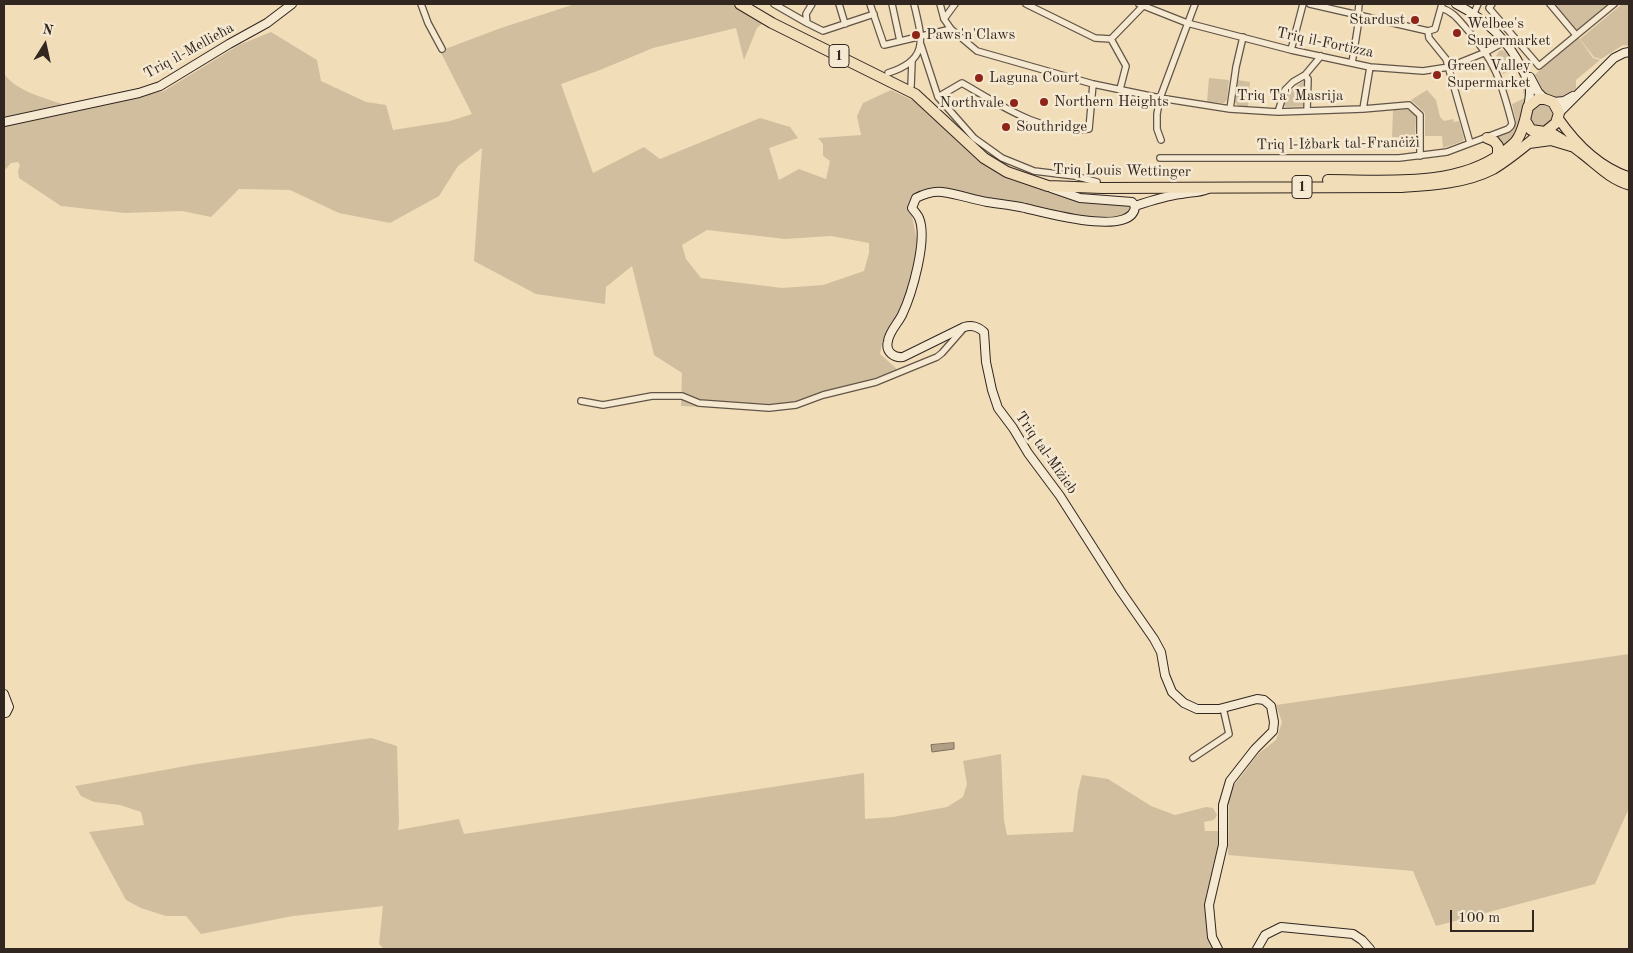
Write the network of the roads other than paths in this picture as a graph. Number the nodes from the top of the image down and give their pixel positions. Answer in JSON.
{"nodes":[{"id":1,"x":292,"y":4,"type":"edge"},
{"id":2,"x":421,"y":4,"type":"edge"},
{"id":3,"x":740,"y":4,"type":"edge"},
{"id":4,"x":752,"y":4,"type":"edge"},
{"id":5,"x":774,"y":4,"type":"edge"},
{"id":6,"x":812,"y":4,"type":"edge"},
{"id":7,"x":839,"y":4,"type":"edge"},
{"id":8,"x":870,"y":4,"type":"edge"},
{"id":9,"x":892,"y":4,"type":"edge"},
{"id":10,"x":914,"y":4,"type":"edge"},
{"id":11,"x":940,"y":4,"type":"edge"},
{"id":12,"x":956,"y":4,"type":"edge"},
{"id":13,"x":1027,"y":4,"type":"edge"},
{"id":14,"x":1195,"y":4,"type":"edge"},
{"id":15,"x":1303,"y":4,"type":"edge"},
{"id":16,"x":1310,"y":4,"type":"edge"},
{"id":17,"x":1359,"y":4,"type":"edge"},
{"id":18,"x":1456,"y":4,"type":"edge"},
{"id":19,"x":1478,"y":4,"type":"edge"},
{"id":20,"x":1492,"y":4,"type":"edge"},
{"id":21,"x":1613,"y":4,"type":"edge"},
{"id":22,"x":1141,"y":5,"type":"edge"},
{"id":23,"x":1553,"y":5,"type":"edge"},
{"id":24,"x":782,"y":6,"type":"edge"},
{"id":25,"x":1442,"y":6,"type":"edge"},
{"id":26,"x":1474,"y":13,"type":"junction"},
{"id":27,"x":874,"y":14,"type":"junction"},
{"id":28,"x":1358,"y":14,"type":"junction"},
{"id":29,"x":944,"y":19,"type":"junction"},
{"id":30,"x":807,"y":23,"type":"junction"},
{"id":31,"x":1187,"y":23,"type":"junction"},
{"id":32,"x":845,"y":24,"type":"junction"},
{"id":33,"x":951,"y":29,"type":"junction"},
{"id":34,"x":1428,"y":31,"type":"junction"},
{"id":35,"x":1576,"y":35,"type":"junction"},
{"id":36,"x":922,"y":36,"type":"junction"},
{"id":37,"x":1243,"y":37,"type":"junction"},
{"id":38,"x":1111,"y":40,"type":"junction"},
{"id":39,"x":900,"y":41,"type":"junction"},
{"id":40,"x":1505,"y":41,"type":"junction"},
{"id":41,"x":921,"y":45,"type":"junction"},
{"id":42,"x":442,"y":49,"type":"dead end"},
{"id":43,"x":1291,"y":50,"type":"junction"},
{"id":44,"x":1486,"y":52,"type":"junction"},
{"id":45,"x":1629,"y":52,"type":"edge"},
{"id":46,"x":1321,"y":56,"type":"junction"},
{"id":47,"x":912,"y":62,"type":"junction"},
{"id":48,"x":1352,"y":63,"type":"junction"},
{"id":49,"x":1370,"y":67,"type":"junction"},
{"id":50,"x":1449,"y":67,"type":"junction"},
{"id":51,"x":888,"y":73,"type":"junction"},
{"id":52,"x":1306,"y":74,"type":"junction"},
{"id":53,"x":1093,"y":84,"type":"junction"},
{"id":54,"x":911,"y":86,"type":"junction"},
{"id":55,"x":1120,"y":89,"type":"junction"},
{"id":56,"x":1580,"y":92,"type":"junction"},
{"id":57,"x":938,"y":97,"type":"junction"},
{"id":58,"x":1160,"y":98,"type":"junction"},
{"id":59,"x":1549,"y":100,"type":"junction"},
{"id":60,"x":1528,"y":106,"type":"junction"},
{"id":61,"x":1230,"y":109,"type":"junction"},
{"id":62,"x":1363,"y":109,"type":"junction"},
{"id":63,"x":1307,"y":111,"type":"junction"},
{"id":64,"x":1278,"y":112,"type":"junction"},
{"id":65,"x":1559,"y":116,"type":"junction"},
{"id":66,"x":1525,"y":120,"type":"junction"},
{"id":67,"x":4,"y":122,"type":"edge"},
{"id":68,"x":1545,"y":132,"type":"junction"},
{"id":69,"x":1487,"y":138,"type":"junction"},
{"id":70,"x":1161,"y":140,"type":"dead end"},
{"id":71,"x":1470,"y":143,"type":"junction"},
{"id":72,"x":1528,"y":143,"type":"junction"},
{"id":73,"x":1572,"y":146,"type":"junction"},
{"id":74,"x":1420,"y":156,"type":"junction"},
{"id":75,"x":1160,"y":158,"type":"dead end"},
{"id":76,"x":1496,"y":158,"type":"junction"},
{"id":77,"x":1629,"y":177,"type":"edge"},
{"id":78,"x":1097,"y":182,"type":"junction"},
{"id":79,"x":1629,"y":185,"type":"edge"},
{"id":80,"x":1048,"y":186,"type":"junction"},
{"id":81,"x":1212,"y":187,"type":"junction"},
{"id":82,"x":1135,"y":206,"type":"junction"},
{"id":83,"x":964,"y":327,"type":"junction"},
{"id":84,"x":581,"y":401,"type":"dead end"},
{"id":85,"x":4,"y":694,"type":"edge"},
{"id":86,"x":1223,"y":708,"type":"junction"},
{"id":87,"x":4,"y":713,"type":"edge"},
{"id":88,"x":1193,"y":758,"type":"dead end"},
{"id":89,"x":1218,"y":949,"type":"edge"},
{"id":90,"x":1257,"y":949,"type":"edge"},
{"id":91,"x":1370,"y":949,"type":"edge"}],
"edges":[{"from":1,"to":67,"type":"street","name":"Triq il-Mellieħa"},
{"from":2,"to":42,"type":"street"},
{"from":3,"to":80,"type":"highway","name":"Triq Louis Wettinger","number":"1"},
{"from":4,"to":51,"type":"highway","name":"Triq Louis Wettinger","number":"1"},
{"from":5,"to":24,"type":"street"},
{"from":6,"to":30,"type":"street"},
{"from":7,"to":32,"type":"street"},
{"from":8,"to":27,"type":"street"},
{"from":9,"to":39,"type":"street"},
{"from":10,"to":36,"type":"street"},
{"from":11,"to":29,"type":"street"},
{"from":12,"to":29,"type":"street"},
{"from":13,"to":38,"type":"street"},
{"from":14,"to":31,"type":"street"},
{"from":15,"to":43,"type":"street"},
{"from":16,"to":28,"type":"street"},
{"from":17,"to":28,"type":"street"},
{"from":18,"to":26,"type":"street"},
{"from":19,"to":26,"type":"street"},
{"from":20,"to":35,"type":"street"},
{"from":21,"to":35,"type":"street"},
{"from":22,"to":31,"type":"street","name":"Triq il-Fortizza"},
{"from":22,"to":38,"type":"street"},
{"from":23,"to":35,"type":"street"},
{"from":24,"to":30,"type":"street"},
{"from":25,"to":34,"type":"street"},
{"from":25,"to":44,"type":"street"},
{"from":26,"to":40,"type":"street"},
{"from":27,"to":32,"type":"street"},
{"from":27,"to":39,"type":"street"},
{"from":28,"to":34,"type":"street"},
{"from":28,"to":48,"type":"street"},
{"from":29,"to":33,"type":"street","name":"Triq Ta' Masrija"},
{"from":30,"to":32,"type":"street"},
{"from":31,"to":37,"type":"street","name":"Triq il-Fortizza"},
{"from":31,"to":58,"type":"street"},
{"from":33,"to":36,"type":"street"},
{"from":33,"to":53,"type":"street","name":"Triq Ta' Masrija"},
{"from":34,"to":50,"type":"street"},
{"from":36,"to":39,"type":"street"},
{"from":36,"to":41,"type":"street"},
{"from":37,"to":43,"type":"street","name":"Triq il-Fortizza"},
{"from":37,"to":61,"type":"street"},
{"from":38,"to":55,"type":"street"},
{"from":40,"to":44,"type":"street","name":"Triq il-Fortizza"},
{"from":40,"to":59,"type":"street"},
{"from":40,"to":60,"type":"street"},
{"from":41,"to":47,"type":"street"},
{"from":41,"to":57,"type":"street"},
{"from":43,"to":46,"type":"street","name":"Triq il-Fortizza"},
{"from":44,"to":50,"type":"street","name":"Triq il-Fortizza"},
{"from":44,"to":69,"type":"street","name":"Triq l-Iżbark tal-Franċiżi"},
{"from":45,"to":56,"type":"street"},
{"from":46,"to":48,"type":"street","name":"Triq il-Fortizza"},
{"from":46,"to":52,"type":"street"},
{"from":47,"to":51,"type":"street"},
{"from":47,"to":54,"type":"street"},
{"from":48,"to":49,"type":"street","name":"Triq il-Fortizza"},
{"from":49,"to":50,"type":"street","name":"Triq il-Fortizza"},
{"from":49,"to":62,"type":"street"},
{"from":50,"to":71,"type":"street"},
{"from":51,"to":54,"type":"highway","name":"Triq Louis Wettinger","number":"1"},
{"from":52,"to":63,"type":"street"},
{"from":52,"to":64,"type":"street"},
{"from":53,"to":55,"type":"street","name":"Triq Ta' Masrija"},
{"from":53,"to":57,"type":"street"},
{"from":54,"to":78,"type":"highway","name":"Triq Louis Wettinger","number":"1"},
{"from":55,"to":58,"type":"street","name":"Triq Ta' Masrija"},
{"from":56,"to":59,"type":"street"},
{"from":56,"to":65,"type":"street"},
{"from":57,"to":78,"type":"street"},
{"from":58,"to":61,"type":"street","name":"Triq Ta' Masrija"},
{"from":58,"to":70,"type":"street"},
{"from":59,"to":60,"type":"highway"},
{"from":59,"to":65,"type":"highway"},
{"from":60,"to":66,"type":"highway","number":"1"},
{"from":61,"to":64,"type":"street","name":"Triq Ta' Masrija"},
{"from":62,"to":63,"type":"street","name":"Triq Ta' Masrija"},
{"from":62,"to":74,"type":"street","name":"Triq Ta' Masrija"},
{"from":63,"to":64,"type":"street","name":"Triq Ta' Masrija"},
{"from":65,"to":68,"type":"highway","number":"1"},
{"from":65,"to":77,"type":"main road"},
{"from":66,"to":68,"type":"highway"},
{"from":66,"to":76,"type":"highway","name":"Triq Louis Wettinger","number":"1"},
{"from":68,"to":72,"type":"highway","name":"Triq Louis Wettinger","number":"1"},
{"from":68,"to":73,"type":"main road"},
{"from":69,"to":71,"type":"street","name":"Triq l-Iżbark tal-Franċiżi"},
{"from":69,"to":76,"type":"highway"},
{"from":71,"to":74,"type":"street","name":"Triq l-Iżbark tal-Franċiżi"},
{"from":72,"to":73,"type":"highway"},
{"from":72,"to":81,"type":"highway","name":"Triq Louis Wettinger","number":"1"},
{"from":73,"to":79,"type":"main road"},
{"from":74,"to":75,"type":"street","name":"Triq l-Iżbark tal-Franċiżi"},
{"from":76,"to":78,"type":"highway","name":"Triq Louis Wettinger","number":"1"},
{"from":80,"to":81,"type":"highway","name":"Triq Louis Wettinger","number":"1"},
{"from":80,"to":82,"type":"street"},
{"from":81,"to":82,"type":"street"},
{"from":82,"to":83,"type":"street"},
{"from":83,"to":84,"type":"street"},
{"from":83,"to":86,"type":"street","name":"Triq tal-Miżieb"},
{"from":85,"to":87,"type":"street"},
{"from":86,"to":88,"type":"street"},
{"from":86,"to":89,"type":"street","name":"Triq tal-Miżieb"},
{"from":90,"to":91,"type":"street"}]}
